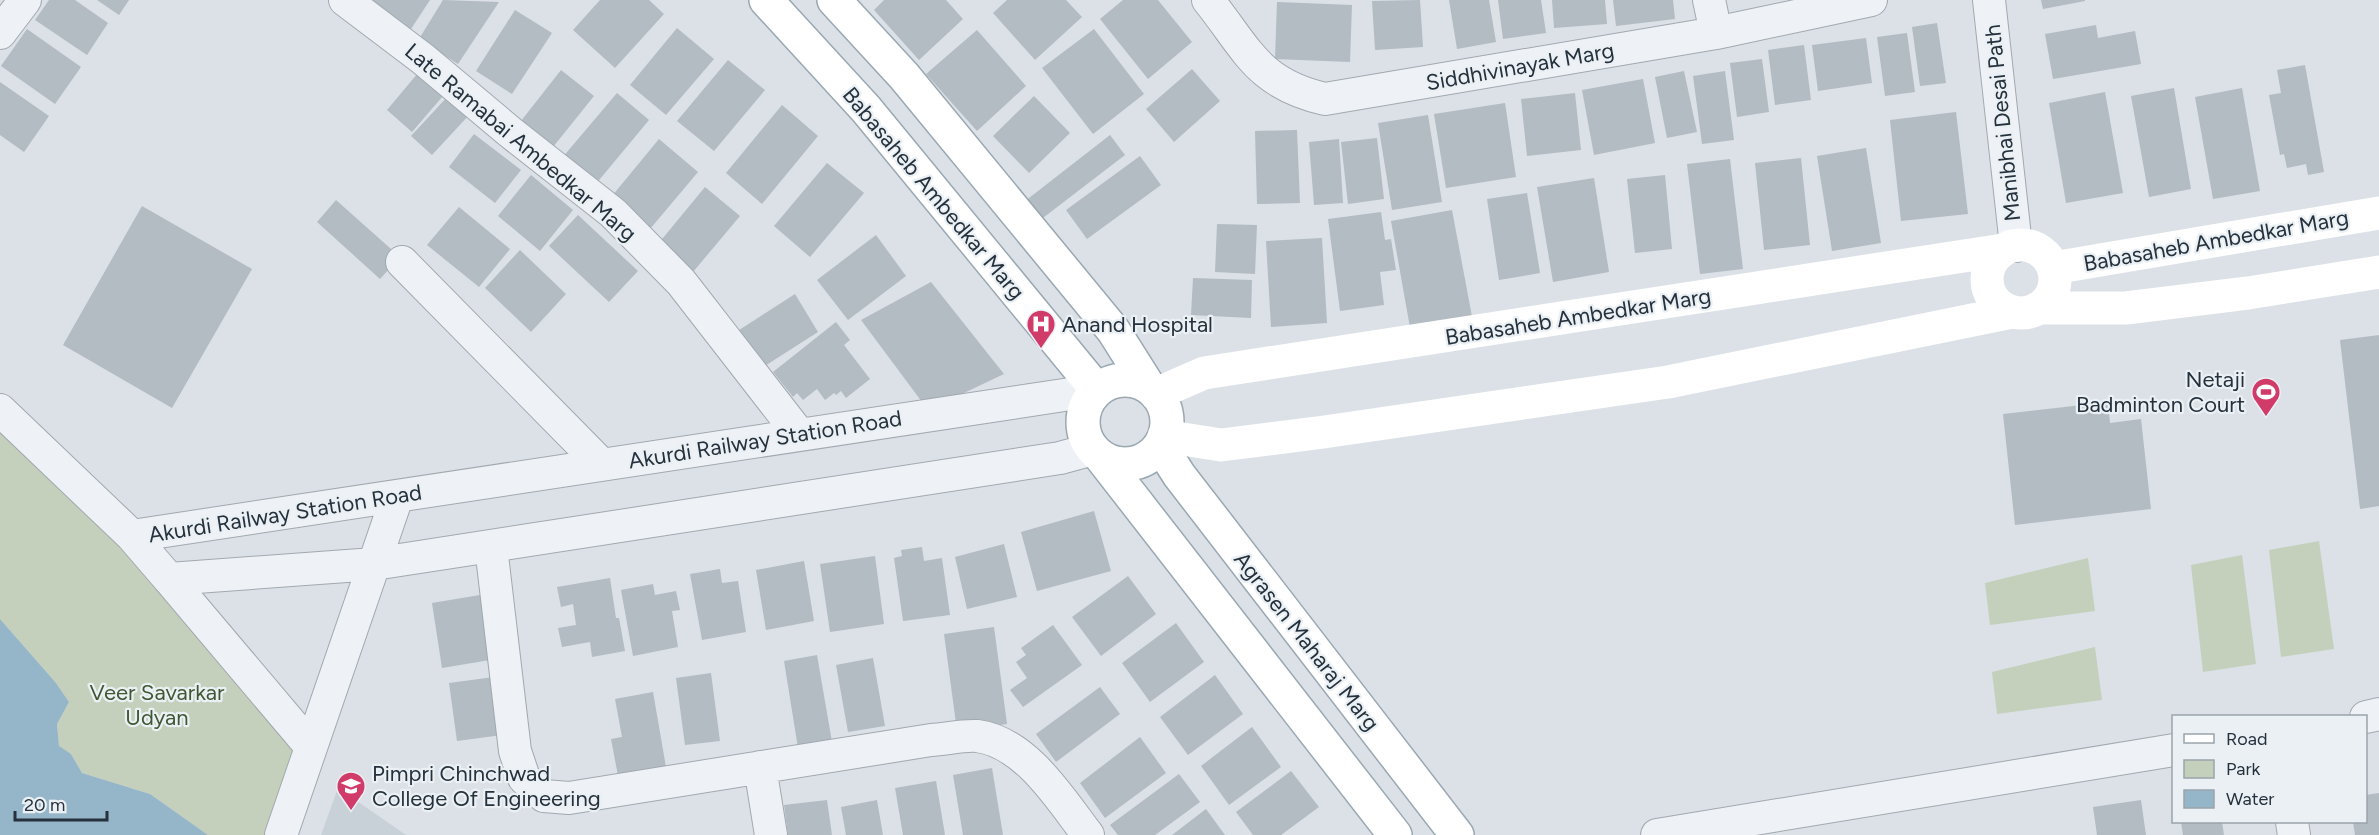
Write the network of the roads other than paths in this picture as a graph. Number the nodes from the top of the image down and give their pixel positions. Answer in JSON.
{"nodes":[{"id":1,"x":25,"y":0,"type":"edge"},
{"id":2,"x":345,"y":0,"type":"edge"},
{"id":3,"x":766,"y":0,"type":"edge"},
{"id":4,"x":834,"y":0,"type":"edge"},
{"id":5,"x":1209,"y":0,"type":"edge"},
{"id":6,"x":1709,"y":0,"type":"edge"},
{"id":7,"x":1870,"y":0,"type":"edge"},
{"id":8,"x":1989,"y":0,"type":"edge"},
{"id":9,"x":0,"y":33,"type":"edge"},
{"id":10,"x":1716,"y":33,"type":"junction"},
{"id":11,"x":2379,"y":213,"type":"edge"},
{"id":12,"x":2009,"y":248,"type":"junction"},
{"id":13,"x":402,"y":262,"type":"dead end"},
{"id":14,"x":2053,"y":268,"type":"junction"},
{"id":15,"x":2379,"y":272,"type":"edge"},
{"id":16,"x":2025,"y":310,"type":"junction"},
{"id":17,"x":1097,"y":390,"type":"junction"},
{"id":18,"x":1153,"y":390,"type":"junction"},
{"id":19,"x":0,"y":410,"type":"edge"},
{"id":20,"x":799,"y":434,"type":"junction"},
{"id":21,"x":1162,"y":440,"type":"junction"},
{"id":22,"x":1097,"y":453,"type":"junction"},
{"id":23,"x":601,"y":464,"type":"junction"},
{"id":24,"x":397,"y":497,"type":"junction"},
{"id":25,"x":132,"y":536,"type":"junction"},
{"id":26,"x":491,"y":546,"type":"junction"},
{"id":27,"x":374,"y":564,"type":"junction"},
{"id":28,"x":168,"y":579,"type":"junction"},
{"id":29,"x":311,"y":747,"type":"junction"},
{"id":30,"x":2172,"y":750,"type":"edge"},
{"id":31,"x":760,"y":767,"type":"junction"},
{"id":32,"x":281,"y":835,"type":"edge"},
{"id":33,"x":771,"y":835,"type":"edge"},
{"id":34,"x":1088,"y":835,"type":"edge"},
{"id":35,"x":1395,"y":835,"type":"edge"},
{"id":36,"x":1457,"y":835,"type":"edge"},
{"id":37,"x":1657,"y":835,"type":"edge"}],
"edges":[{"from":1,"to":9,"type":"street"},
{"from":2,"to":20,"type":"street","name":"Late Ramabai Ambedkar Marg"},
{"from":3,"to":17,"type":"main road","name":"Babasaheb Ambedkar Marg"},
{"from":4,"to":18,"type":"main road"},
{"from":5,"to":10,"type":"street","name":"Siddhivinayak Marg"},
{"from":6,"to":10,"type":"street"},
{"from":7,"to":10,"type":"street","name":"Siddhivinayak Marg"},
{"from":8,"to":12,"type":"street","name":"Manibhai Desai Path"},
{"from":11,"to":14,"type":"main road","name":"Babasaheb Ambedkar Marg"},
{"from":12,"to":14,"type":"main road"},
{"from":12,"to":16,"type":"main road"},
{"from":12,"to":18,"type":"main road","name":"Babasaheb Ambedkar Marg"},
{"from":13,"to":23,"type":"street"},
{"from":14,"to":16,"type":"main road"},
{"from":15,"to":16,"type":"main road","name":"Babasaheb Ambedkar Marg"},
{"from":16,"to":21,"type":"main road","name":"Babasaheb Ambedkar Marg"},
{"from":17,"to":18,"type":"main road"},
{"from":17,"to":20,"type":"street","name":"Akurdi Railway Station Road"},
{"from":17,"to":22,"type":"main road"},
{"from":18,"to":21,"type":"main road"},
{"from":19,"to":25,"type":"street"},
{"from":20,"to":23,"type":"street","name":"Akurdi Railway Station Road"},
{"from":21,"to":22,"type":"main road"},
{"from":21,"to":36,"type":"main road","name":"Agrasen Maharaj Marg"},
{"from":22,"to":26,"type":"street"},
{"from":22,"to":35,"type":"main road"},
{"from":23,"to":24,"type":"street","name":"Akurdi Railway Station Road"},
{"from":24,"to":25,"type":"street","name":"Akurdi Railway Station Road"},
{"from":24,"to":27,"type":"street"},
{"from":25,"to":28,"type":"street","name":"Akurdi Railway Station Road"},
{"from":26,"to":27,"type":"street"},
{"from":26,"to":31,"type":"street"},
{"from":27,"to":28,"type":"street"},
{"from":27,"to":29,"type":"street"},
{"from":28,"to":29,"type":"street","name":"Akurdi Railway Station Road"},
{"from":29,"to":32,"type":"street"},
{"from":30,"to":37,"type":"street"},
{"from":31,"to":33,"type":"street"},
{"from":31,"to":34,"type":"street"}]}
